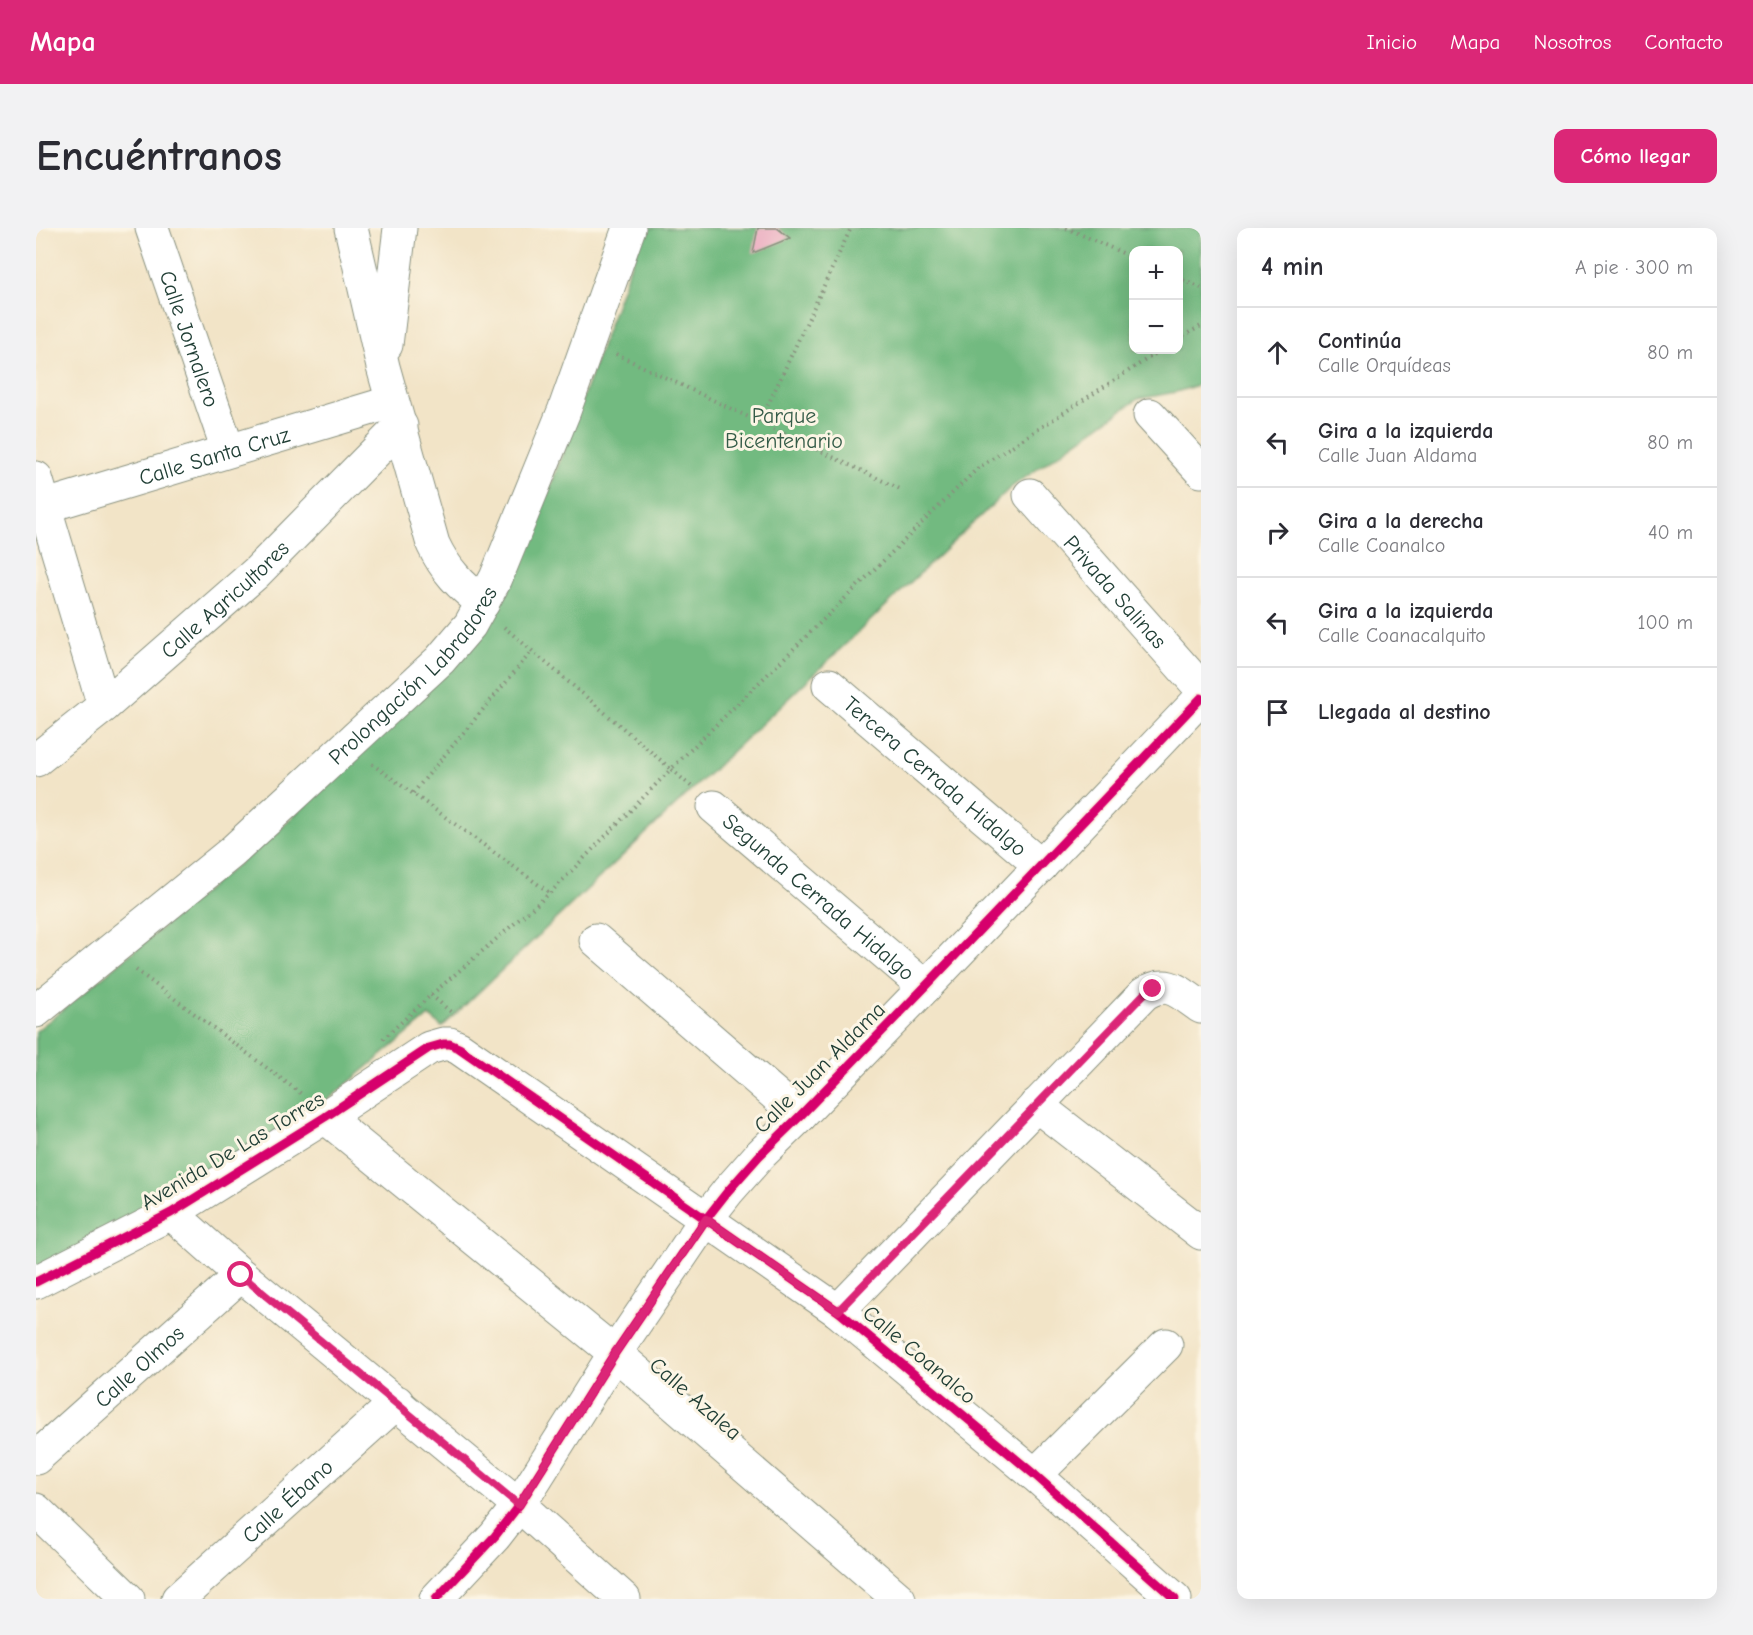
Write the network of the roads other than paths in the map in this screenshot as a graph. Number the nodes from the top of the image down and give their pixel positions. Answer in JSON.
{"nodes":[{"id":1,"x":152,"y":228,"type":"edge"},
{"id":2,"x":351,"y":228,"type":"edge"},
{"id":3,"x":400,"y":228,"type":"edge"},
{"id":4,"x":629,"y":228,"type":"edge"},
{"id":5,"x":383,"y":367,"type":"junction"},
{"id":6,"x":396,"y":414,"type":"junction"},
{"id":7,"x":1150,"y":415,"type":"dead end"},
{"id":8,"x":228,"y":450,"type":"junction"},
{"id":9,"x":1201,"y":471,"type":"edge"},
{"id":10,"x":1030,"y":495,"type":"dead end"},
{"id":11,"x":39,"y":498,"type":"edge"},
{"id":12,"x":492,"y":614,"type":"junction"},
{"id":13,"x":829,"y":685,"type":"dead end"},
{"id":14,"x":1201,"y":688,"type":"edge"},
{"id":15,"x":104,"y":706,"type":"junction"},
{"id":16,"x":1195,"y":717,"type":"edge"},
{"id":17,"x":36,"y":760,"type":"edge"},
{"id":18,"x":714,"y":807,"type":"road end"},
{"id":19,"x":1041,"y":866,"type":"junction"},
{"id":20,"x":596,"y":940,"type":"dead end"},
{"id":21,"x":926,"y":987,"type":"junction"},
{"id":22,"x":1201,"y":1007,"type":"edge"},
{"id":23,"x":36,"y":1011,"type":"edge"},
{"id":24,"x":443,"y":1044,"type":"joint"},
{"id":25,"x":1036,"y":1105,"type":"junction"},
{"id":26,"x":314,"y":1106,"type":"junction"},
{"id":27,"x":800,"y":1116,"type":"junction"},
{"id":28,"x":171,"y":1213,"type":"junction"},
{"id":29,"x":706,"y":1219,"type":"junction"},
{"id":30,"x":1201,"y":1233,"type":"edge"},
{"id":31,"x":241,"y":1275,"type":"junction"},
{"id":32,"x":36,"y":1282,"type":"edge"},
{"id":33,"x":838,"y":1311,"type":"junction"},
{"id":34,"x":1166,"y":1345,"type":"dead end"},
{"id":35,"x":615,"y":1353,"type":"junction"},
{"id":36,"x":397,"y":1402,"type":"junction"},
{"id":37,"x":36,"y":1458,"type":"edge"},
{"id":38,"x":1035,"y":1475,"type":"junction"},
{"id":39,"x":519,"y":1505,"type":"junction"},
{"id":40,"x":36,"y":1510,"type":"edge"},
{"id":41,"x":128,"y":1599,"type":"edge"},
{"id":42,"x":178,"y":1599,"type":"edge"},
{"id":43,"x":436,"y":1599,"type":"edge"},
{"id":44,"x":624,"y":1599,"type":"edge"},
{"id":45,"x":899,"y":1599,"type":"edge"},
{"id":46,"x":1175,"y":1599,"type":"edge"}],
"edges":[{"from":1,"to":8,"type":"street","name":"Calle Jornalero"},
{"from":2,"to":5,"type":"street"},
{"from":3,"to":5,"type":"street"},
{"from":4,"to":12,"type":"street","name":"Prolongación Labradores"},
{"from":5,"to":6,"type":"street"},
{"from":6,"to":8,"type":"street","name":"Calle Santa Cruz"},
{"from":6,"to":12,"type":"street"},
{"from":6,"to":15,"type":"street","name":"Calle Agricultores"},
{"from":7,"to":9,"type":"street"},
{"from":8,"to":11,"type":"street","name":"Calle Santa Cruz"},
{"from":10,"to":14,"type":"street","name":"Privada Salinas"},
{"from":11,"to":15,"type":"street"},
{"from":12,"to":23,"type":"street","name":"Prolongación Labradores"},
{"from":13,"to":19,"type":"street","name":"Tercera Cerrada Hidalgo"},
{"from":15,"to":17,"type":"street","name":"Calle Agricultores"},
{"from":16,"to":19,"type":"street","name":"Calle Juan Aldama"},
{"from":18,"to":21,"type":"street","name":"Segunda Cerrada Hidalgo"},
{"from":19,"to":21,"type":"street","name":"Calle Juan Aldama"},
{"from":20,"to":27,"type":"street"},
{"from":21,"to":27,"type":"street","name":"Calle Juan Aldama"},
{"from":22,"to":25,"type":"street"},
{"from":24,"to":26,"type":"street","name":"Avenida De Las Torres"},
{"from":24,"to":29,"type":"street","name":"Calle Coanalco"},
{"from":25,"to":30,"type":"street"},
{"from":25,"to":33,"type":"street"},
{"from":26,"to":28,"type":"street","name":"Avenida De Las Torres"},
{"from":26,"to":35,"type":"street","name":"Calle Azalea"},
{"from":27,"to":29,"type":"street","name":"Calle Juan Aldama"},
{"from":28,"to":31,"type":"street"},
{"from":28,"to":32,"type":"street","name":"Avenida De Las Torres"},
{"from":29,"to":33,"type":"street","name":"Calle Coanalco"},
{"from":29,"to":35,"type":"street","name":"Calle Juan Aldama"},
{"from":31,"to":36,"type":"street"},
{"from":31,"to":37,"type":"street","name":"Calle Olmos"},
{"from":33,"to":38,"type":"street","name":"Calle Coanalco"},
{"from":34,"to":38,"type":"street"},
{"from":35,"to":39,"type":"street","name":"Calle Juan Aldama"},
{"from":35,"to":45,"type":"street","name":"Calle Azalea"},
{"from":36,"to":39,"type":"street"},
{"from":36,"to":42,"type":"street","name":"Calle Ébano"},
{"from":38,"to":46,"type":"street","name":"Calle Coanalco"},
{"from":39,"to":43,"type":"street","name":"Calle Juan Aldama"},
{"from":39,"to":44,"type":"street"},
{"from":40,"to":41,"type":"street"}]}
